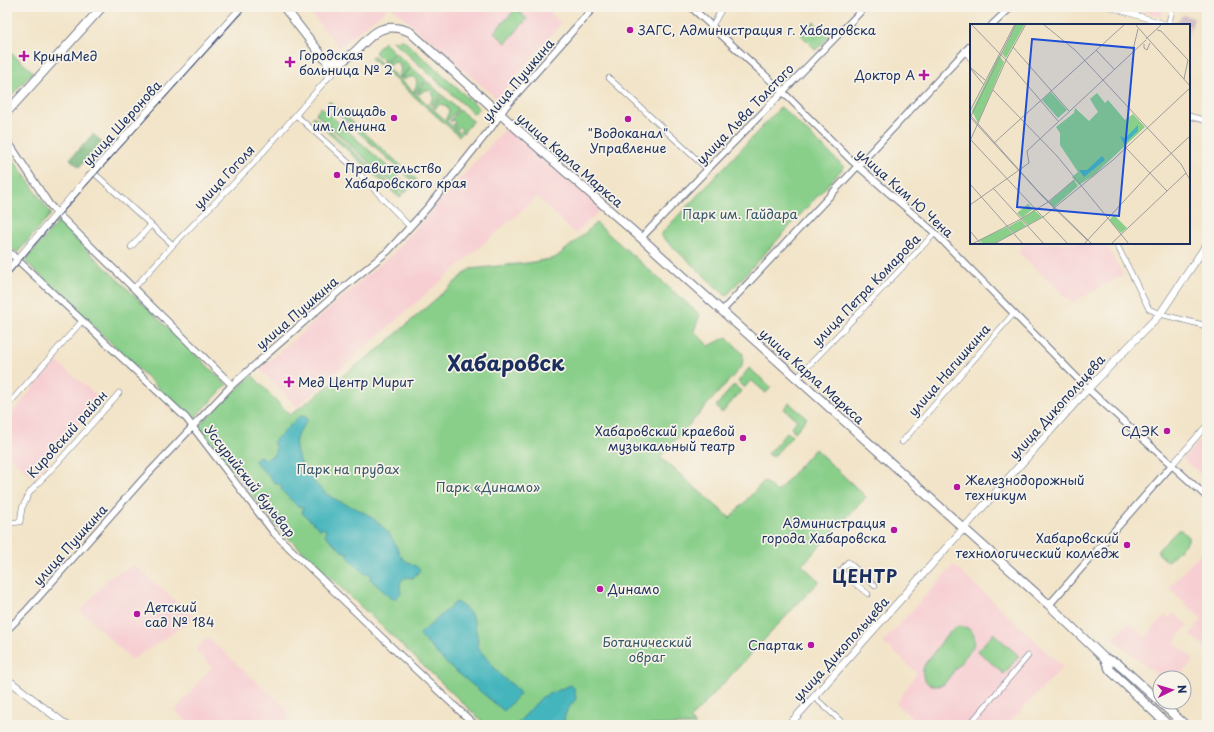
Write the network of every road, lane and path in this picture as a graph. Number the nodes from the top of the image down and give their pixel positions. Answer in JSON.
{"nodes":[{"id":1,"x":102,"y":7,"type":"edge"},
{"id":2,"x":242,"y":7,"type":"edge"},
{"id":3,"x":284,"y":7,"type":"edge"},
{"id":4,"x":594,"y":7,"type":"edge"},
{"id":5,"x":691,"y":7,"type":"edge"},
{"id":6,"x":723,"y":7,"type":"edge"},
{"id":7,"x":865,"y":7,"type":"edge"},
{"id":8,"x":1010,"y":7,"type":"edge"},
{"id":9,"x":1110,"y":7,"type":"edge"},
{"id":10,"x":1173,"y":7,"type":"edge"},
{"id":11,"x":993,"y":24,"type":"edge"},
{"id":12,"x":1165,"y":24,"type":"edge"},
{"id":13,"x":1168,"y":24,"type":"edge"},
{"id":14,"x":712,"y":26,"type":"junction"},
{"id":15,"x":970,"y":46,"type":"edge"},
{"id":16,"x":966,"y":50,"type":"junction"},
{"id":17,"x":350,"y":56,"type":"junction"},
{"id":18,"x":323,"y":57,"type":"junction"},
{"id":19,"x":970,"y":57,"type":"edge"},
{"id":20,"x":609,"y":78,"type":"dead end"},
{"id":21,"x":327,"y":79,"type":"junction"},
{"id":22,"x":782,"y":91,"type":"junction"},
{"id":23,"x":7,"y":112,"type":"edge"},
{"id":24,"x":296,"y":115,"type":"junction"},
{"id":25,"x":501,"y":115,"type":"junction"},
{"id":26,"x":1190,"y":116,"type":"edge"},
{"id":27,"x":1207,"y":121,"type":"edge"},
{"id":28,"x":7,"y":140,"type":"edge"},
{"id":29,"x":858,"y":166,"type":"junction"},
{"id":30,"x":707,"y":169,"type":"junction"},
{"id":31,"x":94,"y":172,"type":"junction"},
{"id":32,"x":58,"y":214,"type":"junction"},
{"id":33,"x":152,"y":225,"type":"junction"},
{"id":34,"x":410,"y":227,"type":"junction"},
{"id":35,"x":935,"y":233,"type":"junction"},
{"id":36,"x":641,"y":238,"type":"junction"},
{"id":37,"x":1116,"y":244,"type":"edge"},
{"id":38,"x":1207,"y":244,"type":"edge"},
{"id":39,"x":173,"y":245,"type":"junction"},
{"id":40,"x":131,"y":247,"type":"dead end"},
{"id":41,"x":7,"y":250,"type":"edge"},
{"id":42,"x":19,"y":260,"type":"junction"},
{"id":43,"x":7,"y":272,"type":"edge"},
{"id":44,"x":7,"y":277,"type":"edge"},
{"id":45,"x":134,"y":288,"type":"junction"},
{"id":46,"x":722,"y":311,"type":"junction"},
{"id":47,"x":1014,"y":313,"type":"junction"},
{"id":48,"x":1160,"y":314,"type":"junction"},
{"id":49,"x":82,"y":321,"type":"junction"},
{"id":50,"x":1207,"y":326,"type":"edge"},
{"id":51,"x":796,"y":378,"type":"junction"},
{"id":52,"x":232,"y":385,"type":"junction"},
{"id":53,"x":1088,"y":389,"type":"junction"},
{"id":54,"x":118,"y":393,"type":"dead end"},
{"id":55,"x":7,"y":406,"type":"edge"},
{"id":56,"x":1207,"y":425,"type":"edge"},
{"id":57,"x":192,"y":426,"type":"junction"},
{"id":58,"x":902,"y":442,"type":"dead end"},
{"id":59,"x":1172,"y":465,"type":"junction"},
{"id":60,"x":1207,"y":497,"type":"edge"},
{"id":61,"x":7,"y":523,"type":"edge"},
{"id":62,"x":963,"y":528,"type":"junction"},
{"id":63,"x":863,"y":576,"type":"junction"},
{"id":64,"x":856,"y":584,"type":"junction"},
{"id":65,"x":875,"y":586,"type":"dead end"},
{"id":66,"x":868,"y":594,"type":"dead end"},
{"id":67,"x":1050,"y":605,"type":"junction"},
{"id":68,"x":7,"y":630,"type":"edge"},
{"id":69,"x":1028,"y":656,"type":"dead end"},
{"id":70,"x":1104,"y":658,"type":"junction"},
{"id":71,"x":7,"y":679,"type":"edge"},
{"id":72,"x":1152,"y":695,"type":"edge"},
{"id":73,"x":814,"y":697,"type":"junction"},
{"id":74,"x":1169,"y":710,"type":"edge"},
{"id":75,"x":1173,"y":714,"type":"junction"},
{"id":76,"x":66,"y":725,"type":"edge"},
{"id":77,"x":476,"y":725,"type":"edge"},
{"id":78,"x":789,"y":725,"type":"edge"},
{"id":79,"x":845,"y":725,"type":"edge"},
{"id":80,"x":969,"y":725,"type":"edge"},
{"id":81,"x":1168,"y":725,"type":"edge"},
{"id":82,"x":1185,"y":725,"type":"edge"},
{"id":83,"x":1188,"y":725,"type":"edge"}],
"edges":[{"from":1,"to":23,"type":"main road"},
{"from":2,"to":31,"type":"main road","name":"улица Шеронова"},
{"from":3,"to":18,"type":"main road"},
{"from":4,"to":25,"type":"street","name":"улица Пушкина"},
{"from":5,"to":14,"type":"street","name":"улица Ким Ю Чена"},
{"from":6,"to":14,"type":"street"},
{"from":7,"to":22,"type":"street","name":"улица Льва Толстого"},
{"from":8,"to":11,"type":"street"},
{"from":9,"to":12,"type":"street"},
{"from":10,"to":13,"type":"street"},
{"from":14,"to":22,"type":"street","name":"улица Ким Ю Чена"},
{"from":15,"to":16,"type":"street"},
{"from":16,"to":19,"type":"street"},
{"from":16,"to":29,"type":"street"},
{"from":17,"to":18,"type":"main road"},
{"from":17,"to":21,"type":"street","name":"улица Гоголя"},
{"from":17,"to":25,"type":"main road","name":"улица Карла Маркса"},
{"from":18,"to":21,"type":"street"},
{"from":20,"to":30,"type":"street"},
{"from":21,"to":24,"type":"street","name":"улица Гоголя"},
{"from":22,"to":29,"type":"street","name":"улица Ким Ю Чена"},
{"from":22,"to":30,"type":"street","name":"улица Льва Толстого"},
{"from":24,"to":34,"type":"street"},
{"from":24,"to":39,"type":"street","name":"улица Гоголя"},
{"from":25,"to":34,"type":"street","name":"улица Пушкина"},
{"from":25,"to":36,"type":"main road","name":"улица Карла Маркса"},
{"from":26,"to":27,"type":"street"},
{"from":28,"to":32,"type":"street"},
{"from":29,"to":35,"type":"street","name":"улица Ким Ю Чена"},
{"from":29,"to":46,"type":"street"},
{"from":30,"to":36,"type":"street","name":"улица Льва Толстого"},
{"from":31,"to":32,"type":"main road","name":"улица Шеронова"},
{"from":31,"to":33,"type":"street"},
{"from":32,"to":42,"type":"main road","name":"улица Шеронова"},
{"from":32,"to":45,"type":"street"},
{"from":33,"to":39,"type":"street"},
{"from":33,"to":40,"type":"street"},
{"from":34,"to":52,"type":"street","name":"улица Пушкина"},
{"from":35,"to":47,"type":"street","name":"улица Ким Ю Чена"},
{"from":35,"to":51,"type":"street","name":"улица Петра Комарова"},
{"from":36,"to":46,"type":"main road","name":"улица Карла Маркса"},
{"from":37,"to":48,"type":"street"},
{"from":38,"to":48,"type":"main road","name":"улица Дикопольцева"},
{"from":39,"to":45,"type":"street","name":"улица Гоголя"},
{"from":41,"to":42,"type":"street","name":"Уссурийский бульвар"},
{"from":42,"to":43,"type":"main road","name":"улица Шеронова"},
{"from":42,"to":44,"type":"main road","name":"улица Шеронова"},
{"from":42,"to":49,"type":"street","name":"Уссурийский бульвар"},
{"from":45,"to":52,"type":"street"},
{"from":46,"to":51,"type":"main road","name":"улица Карла Маркса"},
{"from":47,"to":53,"type":"street","name":"улица Ким Ю Чена"},
{"from":47,"to":58,"type":"street","name":"улица Нагишкина"},
{"from":48,"to":50,"type":"street"},
{"from":48,"to":53,"type":"main road","name":"улица Дикопольцева"},
{"from":49,"to":55,"type":"street"},
{"from":49,"to":57,"type":"street","name":"Уссурийский бульвар"},
{"from":51,"to":62,"type":"main road","name":"улица Карла Маркса"},
{"from":52,"to":57,"type":"street","name":"улица Пушкина"},
{"from":53,"to":59,"type":"street","name":"улица Ким Ю Чена"},
{"from":53,"to":62,"type":"main road","name":"улица Дикопольцева"},
{"from":54,"to":61,"type":"street","name":"Кировский район"},
{"from":56,"to":59,"type":"street"},
{"from":57,"to":68,"type":"street","name":"улица Пушкина"},
{"from":57,"to":77,"type":"street","name":"Уссурийский бульвар"},
{"from":59,"to":60,"type":"street","name":"улица Ким Ю Чена"},
{"from":59,"to":67,"type":"street"},
{"from":62,"to":67,"type":"main road","name":"улица Карла Маркса"},
{"from":62,"to":73,"type":"main road","name":"улица Дикопольцева"},
{"from":63,"to":64,"type":"street"},
{"from":63,"to":64,"type":"street"},
{"from":63,"to":65,"type":"street"},
{"from":64,"to":66,"type":"street"},
{"from":67,"to":70,"type":"main road","name":"улица Карла Маркса"},
{"from":69,"to":80,"type":"street"},
{"from":70,"to":72,"type":"main road","name":"улица Карла Маркса"},
{"from":70,"to":81,"type":"main road","name":"улица Карла Маркса"},
{"from":71,"to":76,"type":"main road"},
{"from":73,"to":78,"type":"main road","name":"улица Дикопольцева"},
{"from":73,"to":79,"type":"street"},
{"from":74,"to":75,"type":"main road","name":"улица Карла Маркса"},
{"from":75,"to":82,"type":"main road","name":"улица Карла Маркса"},
{"from":75,"to":83,"type":"main road"}]}
